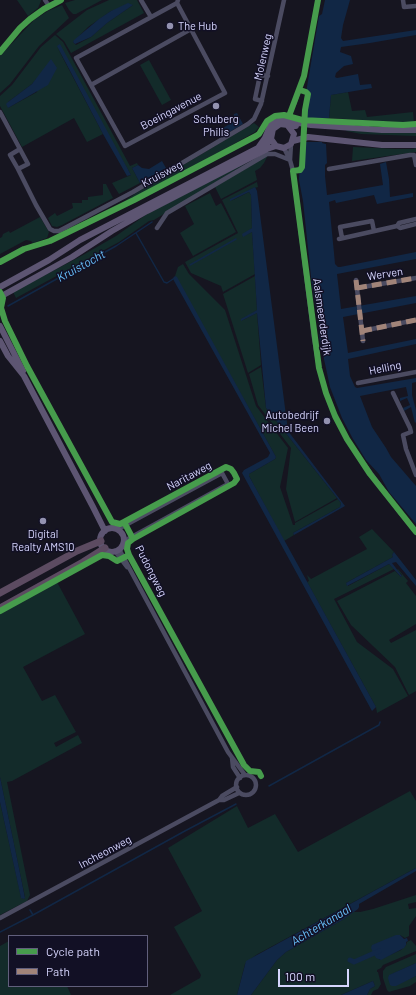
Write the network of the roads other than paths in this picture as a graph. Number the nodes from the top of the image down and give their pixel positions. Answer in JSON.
{"nodes":[{"id":1,"x":45,"y":0,"type":"edge"},
{"id":2,"x":61,"y":0,"type":"edge"},
{"id":3,"x":141,"y":0,"type":"edge"},
{"id":4,"x":284,"y":0,"type":"edge"},
{"id":5,"x":318,"y":0,"type":"edge"},
{"id":6,"x":403,"y":0,"type":"edge"},
{"id":7,"x":177,"y":2,"type":"edge"},
{"id":8,"x":49,"y":6,"type":"junction"},
{"id":9,"x":416,"y":6,"type":"edge"},
{"id":10,"x":151,"y":17,"type":"junction"},
{"id":11,"x":191,"y":29,"type":"junction"},
{"id":12,"x":0,"y":52,"type":"edge"},
{"id":13,"x":268,"y":76,"type":"junction"},
{"id":14,"x":91,"y":85,"type":"junction"},
{"id":15,"x":262,"y":101,"type":"junction"},
{"id":16,"x":294,"y":104,"type":"dead end"},
{"id":17,"x":0,"y":112,"type":"edge"},
{"id":18,"x":256,"y":117,"type":"joint"},
{"id":19,"x":290,"y":124,"type":"junction"},
{"id":20,"x":416,"y":130,"type":"edge"},
{"id":21,"x":271,"y":139,"type":"junction"},
{"id":22,"x":292,"y":142,"type":"junction"},
{"id":23,"x":416,"y":145,"type":"edge"},
{"id":24,"x":276,"y":146,"type":"junction"},
{"id":25,"x":258,"y":148,"type":"junction"},
{"id":26,"x":284,"y":148,"type":"junction"},
{"id":27,"x":20,"y":149,"type":"junction"},
{"id":28,"x":290,"y":160,"type":"junction"},
{"id":29,"x":416,"y":165,"type":"edge"},
{"id":30,"x":18,"y":169,"type":"junction"},
{"id":31,"x":329,"y":169,"type":"dead end"},
{"id":32,"x":416,"y":219,"type":"edge"},
{"id":33,"x":416,"y":224,"type":"edge"},
{"id":34,"x":397,"y":226,"type":"junction"},
{"id":35,"x":157,"y":228,"type":"dead end"},
{"id":36,"x":374,"y":231,"type":"junction"},
{"id":37,"x":416,"y":278,"type":"edge"},
{"id":38,"x":356,"y":280,"type":"dead end"},
{"id":39,"x":0,"y":287,"type":"edge"},
{"id":40,"x":357,"y":288,"type":"junction"},
{"id":41,"x":0,"y":297,"type":"edge"},
{"id":42,"x":416,"y":320,"type":"edge"},
{"id":43,"x":0,"y":326,"type":"edge"},
{"id":44,"x":362,"y":331,"type":"junction"},
{"id":45,"x":0,"y":341,"type":"edge"},
{"id":46,"x":363,"y":341,"type":"dead end"},
{"id":47,"x":416,"y":372,"type":"edge"},
{"id":48,"x":24,"y":376,"type":"junction"},
{"id":49,"x":358,"y":383,"type":"dead end"},
{"id":50,"x":393,"y":393,"type":"dead end"},
{"id":51,"x":416,"y":475,"type":"edge"},
{"id":52,"x":116,"y":528,"type":"junction"},
{"id":53,"x":107,"y":530,"type":"junction"},
{"id":54,"x":416,"y":532,"type":"edge"},
{"id":55,"x":101,"y":541,"type":"junction"},
{"id":56,"x":123,"y":543,"type":"junction"},
{"id":57,"x":105,"y":548,"type":"junction"},
{"id":58,"x":117,"y":550,"type":"junction"},
{"id":59,"x":0,"y":594,"type":"edge"},
{"id":60,"x":0,"y":608,"type":"edge"},
{"id":61,"x":232,"y":758,"type":"junction"},
{"id":62,"x":245,"y":776,"type":"junction"},
{"id":63,"x":240,"y":778,"type":"junction"},
{"id":64,"x":237,"y":787,"type":"junction"},
{"id":65,"x":240,"y":793,"type":"junction"},
{"id":66,"x":219,"y":800,"type":"junction"},
{"id":67,"x":0,"y":918,"type":"edge"}],
"edges":[{"from":1,"to":8,"type":"street"},
{"from":2,"to":8,"type":"street"},
{"from":3,"to":10,"type":"street"},
{"from":4,"to":13,"type":"street","name":"Molenweg"},
{"from":5,"to":16,"type":"street"},
{"from":6,"to":9,"type":"street"},
{"from":7,"to":10,"type":"street","name":"Boeingavenue"},
{"from":7,"to":11,"type":"street","name":"Boeingavenue"},
{"from":8,"to":12,"type":"street"},
{"from":10,"to":14,"type":"street","name":"Boeingavenue"},
{"from":11,"to":14,"type":"street"},
{"from":11,"to":14,"type":"street","name":"Boeingavenue"},
{"from":13,"to":15,"type":"street","name":"Molenweg"},
{"from":13,"to":15,"type":"street"},
{"from":15,"to":18,"type":"street","name":"Molenweg"},
{"from":17,"to":27,"type":"street"},
{"from":18,"to":30,"type":"street","name":"Kruisweg"},
{"from":19,"to":20,"type":"main road"},
{"from":19,"to":21,"type":"main road"},
{"from":19,"to":22,"type":"main road"},
{"from":19,"to":25,"type":"main road"},
{"from":21,"to":24,"type":"main road"},
{"from":21,"to":25,"type":"main road","name":"Kruisweg"},
{"from":22,"to":23,"type":"main road"},
{"from":22,"to":26,"type":"main road"},
{"from":22,"to":28,"type":"street","name":"Aalsmeerderdijk"},
{"from":24,"to":26,"type":"main road"},
{"from":24,"to":41,"type":"main road"},
{"from":25,"to":39,"type":"main road","name":"Kruisweg"},
{"from":26,"to":28,"type":"street","name":"Aalsmeerderdijk"},
{"from":27,"to":30,"type":"street"},
{"from":27,"to":30,"type":"street"},
{"from":28,"to":35,"type":"street"},
{"from":28,"to":54,"type":"street","name":"Aalsmeerderdijk"},
{"from":29,"to":31,"type":"street"},
{"from":32,"to":34,"type":"street"},
{"from":33,"to":34,"type":"street"},
{"from":34,"to":36,"type":"street"},
{"from":36,"to":36,"type":"street"},
{"from":37,"to":40,"type":"street","name":"Werven"},
{"from":38,"to":40,"type":"street","name":"Werven"},
{"from":40,"to":44,"type":"street","name":"Werven"},
{"from":42,"to":44,"type":"street"},
{"from":43,"to":48,"type":"main road"},
{"from":44,"to":46,"type":"street","name":"Werven"},
{"from":45,"to":48,"type":"main road"},
{"from":47,"to":49,"type":"street","name":"Helling"},
{"from":48,"to":53,"type":"main road"},
{"from":50,"to":51,"type":"street"},
{"from":52,"to":53,"type":"main road"},
{"from":52,"to":56,"type":"main road"},
{"from":52,"to":56,"type":"street","name":"Naritaweg"},
{"from":53,"to":55,"type":"main road"},
{"from":55,"to":57,"type":"main road"},
{"from":55,"to":59,"type":"highway"},
{"from":56,"to":58,"type":"main road"},
{"from":57,"to":58,"type":"main road"},
{"from":57,"to":60,"type":"highway"},
{"from":58,"to":61,"type":"street","name":"Pudongweg"},
{"from":61,"to":62,"type":"street","name":"Pudongweg"},
{"from":61,"to":63,"type":"street","name":"Pudongweg"},
{"from":62,"to":63,"type":"street"},
{"from":62,"to":65,"type":"street"},
{"from":63,"to":64,"type":"street"},
{"from":64,"to":65,"type":"street"},
{"from":64,"to":66,"type":"street","name":"Incheonweg"},
{"from":65,"to":66,"type":"street","name":"Incheonweg"},
{"from":66,"to":67,"type":"street","name":"Incheonweg"}]}
